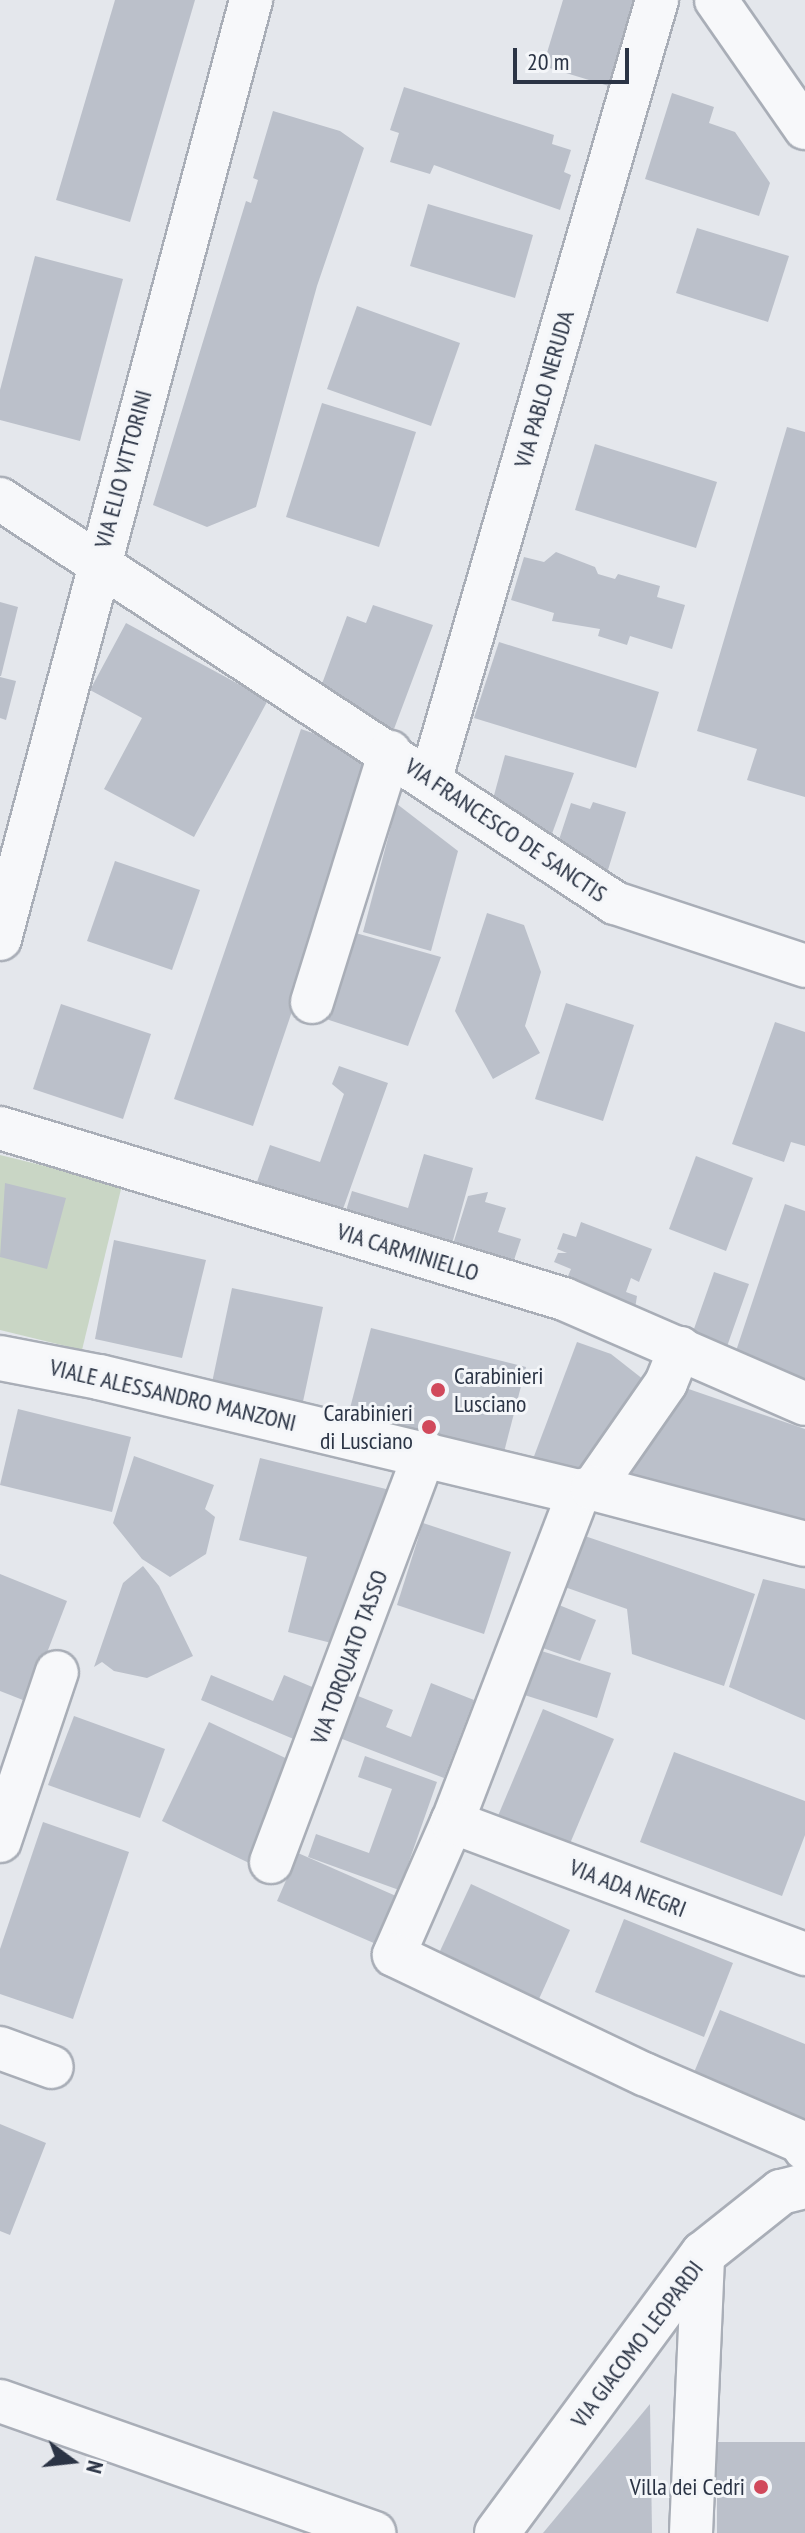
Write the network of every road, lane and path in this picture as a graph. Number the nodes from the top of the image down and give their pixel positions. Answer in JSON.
{"nodes":[{"id":1,"x":251,"y":0,"type":"edge"},
{"id":2,"x":657,"y":0,"type":"edge"},
{"id":3,"x":716,"y":0,"type":"edge"},
{"id":4,"x":805,"y":128,"type":"edge"},
{"id":5,"x":0,"y":499,"type":"edge"},
{"id":6,"x":97,"y":566,"type":"junction"},
{"id":7,"x":390,"y":752,"type":"junction"},
{"id":8,"x":431,"y":778,"type":"junction"},
{"id":9,"x":0,"y":939,"type":"edge"},
{"id":10,"x":805,"y":966,"type":"edge"},
{"id":11,"x":312,"y":1002,"type":"dead end"},
{"id":12,"x":0,"y":1128,"type":"edge"},
{"id":13,"x":680,"y":1348,"type":"junction"},
{"id":14,"x":0,"y":1358,"type":"edge"},
{"id":15,"x":805,"y":1404,"type":"edge"},
{"id":16,"x":425,"y":1452,"type":"junction"},
{"id":17,"x":586,"y":1490,"type":"junction"},
{"id":18,"x":805,"y":1544,"type":"edge"},
{"id":19,"x":57,"y":1672,"type":"dead end"},
{"id":20,"x":452,"y":1822,"type":"junction"},
{"id":21,"x":0,"y":1841,"type":"edge"},
{"id":22,"x":271,"y":1862,"type":"dead end"},
{"id":23,"x":805,"y":1954,"type":"edge"},
{"id":24,"x":0,"y":2048,"type":"edge"},
{"id":25,"x":52,"y":2067,"type":"dead end"},
{"id":26,"x":805,"y":2149,"type":"edge"},
{"id":27,"x":805,"y":2186,"type":"edge"},
{"id":28,"x":703,"y":2254,"type":"junction"},
{"id":29,"x":0,"y":2401,"type":"edge"},
{"id":30,"x":374,"y":2533,"type":"edge"},
{"id":31,"x":497,"y":2533,"type":"edge"},
{"id":32,"x":691,"y":2533,"type":"edge"}],
"edges":[{"from":1,"to":6,"type":"street","name":"VIA ELIO VITTORINI"},
{"from":2,"to":8,"type":"street","name":"VIA PABLO NERUDA"},
{"from":3,"to":4,"type":"street"},
{"from":5,"to":6,"type":"street","name":"VIA FRANCESCO DE SANCTIS"},
{"from":6,"to":7,"type":"street","name":"VIA FRANCESCO DE SANCTIS"},
{"from":6,"to":9,"type":"street","name":"VIA ELIO VITTORINI"},
{"from":7,"to":8,"type":"street","name":"VIA FRANCESCO DE SANCTIS"},
{"from":7,"to":11,"type":"street","name":"VIA FRANCESCO DE SANCTIS"},
{"from":8,"to":10,"type":"street","name":"VIA FRANCESCO DE SANCTIS"},
{"from":12,"to":13,"type":"street","name":"VIA CARMINIELLO"},
{"from":13,"to":15,"type":"street","name":"VIA CARMINIELLO"},
{"from":13,"to":17,"type":"street"},
{"from":14,"to":16,"type":"street","name":"VIALE ALESSANDRO MANZONI"},
{"from":16,"to":17,"type":"street","name":"VIALE ALESSANDRO MANZONI"},
{"from":16,"to":22,"type":"street","name":"VIA TORQUATO TASSO"},
{"from":17,"to":18,"type":"street","name":"VIALE ALESSANDRO MANZONI"},
{"from":17,"to":20,"type":"street"},
{"from":19,"to":21,"type":"street"},
{"from":20,"to":23,"type":"street","name":"VIA ADA NEGRI"},
{"from":20,"to":26,"type":"street"},
{"from":24,"to":25,"type":"street"},
{"from":27,"to":28,"type":"street","name":"VIA GIACOMO LEOPARDI"},
{"from":28,"to":31,"type":"street","name":"VIA GIACOMO LEOPARDI"},
{"from":28,"to":32,"type":"street"},
{"from":29,"to":30,"type":"street"}]}
